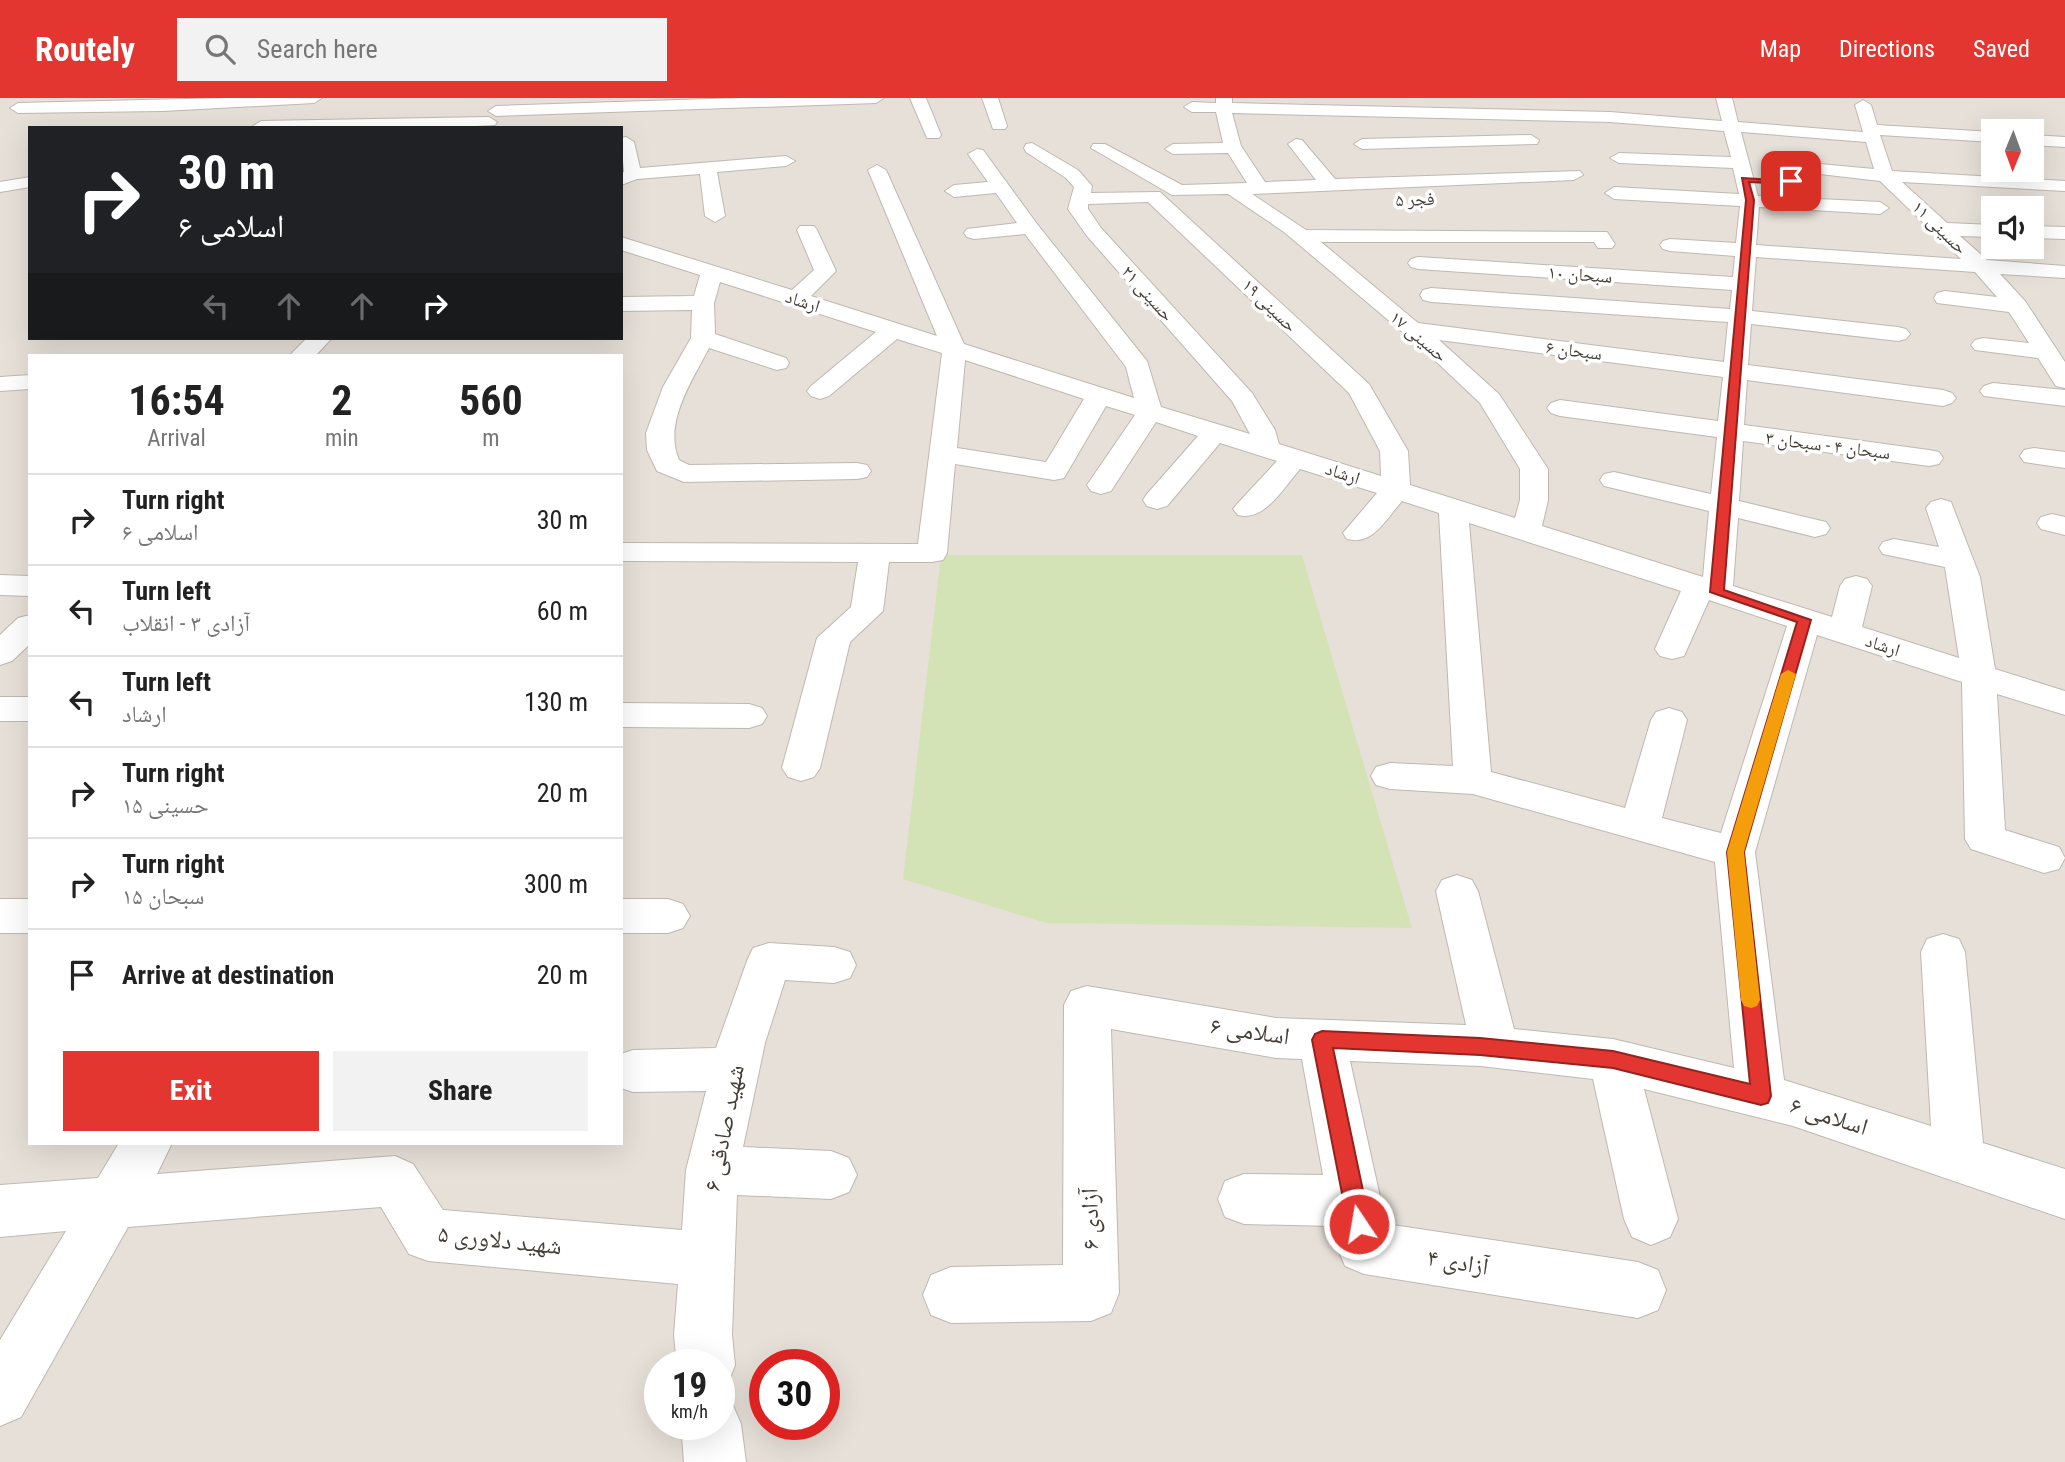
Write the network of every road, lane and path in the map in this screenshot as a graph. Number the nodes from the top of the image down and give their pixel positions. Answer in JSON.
{"nodes":[{"id":1,"x":36,"y":98,"type":"edge"},
{"id":2,"x":314,"y":98,"type":"edge"},
{"id":3,"x":876,"y":98,"type":"edge"},
{"id":4,"x":918,"y":98,"type":"edge"},
{"id":5,"x":990,"y":98,"type":"edge"},
{"id":6,"x":86,"y":102,"type":"edge"},
{"id":7,"x":1863,"y":105,"type":"dead end"},
{"id":8,"x":1498,"y":106,"type":"edge"},
{"id":9,"x":1225,"y":109,"type":"edge"},
{"id":10,"x":493,"y":115,"type":"edge"},
{"id":11,"x":1193,"y":115,"type":"dead end"},
{"id":12,"x":1342,"y":122,"type":"dead end"},
{"id":13,"x":247,"y":126,"type":"dead end"},
{"id":14,"x":999,"y":126,"type":"dead end"},
{"id":15,"x":1643,"y":134,"type":"dead end"},
{"id":16,"x":933,"y":135,"type":"dead end"},
{"id":17,"x":1981,"y":137,"type":"edge"},
{"id":18,"x":1549,"y":141,"type":"dead end"},
{"id":19,"x":1877,"y":141,"type":"junction"},
{"id":20,"x":2044,"y":141,"type":"edge"},
{"id":21,"x":626,"y":142,"type":"dead end"},
{"id":22,"x":781,"y":142,"type":"dead end"},
{"id":23,"x":2065,"y":142,"type":"edge"},
{"id":24,"x":1362,"y":144,"type":"dead end"},
{"id":25,"x":1812,"y":146,"type":"dead end"},
{"id":26,"x":1737,"y":147,"type":"edge"},
{"id":27,"x":1032,"y":148,"type":"dead end"},
{"id":28,"x":1099,"y":148,"type":"dead end"},
{"id":29,"x":1233,"y":148,"type":"junction"},
{"id":30,"x":1173,"y":149,"type":"dead end"},
{"id":31,"x":1277,"y":151,"type":"dead end"},
{"id":32,"x":1503,"y":158,"type":"junction"},
{"id":33,"x":1619,"y":158,"type":"dead end"},
{"id":34,"x":976,"y":160,"type":"dead end"},
{"id":35,"x":786,"y":161,"type":"junction"},
{"id":36,"x":708,"y":168,"type":"junction"},
{"id":37,"x":877,"y":170,"type":"dead end"},
{"id":38,"x":1637,"y":173,"type":"dead end"},
{"id":39,"x":1574,"y":175,"type":"dead end"},
{"id":40,"x":1885,"y":176,"type":"junction"},
{"id":41,"x":627,"y":177,"type":"edge"},
{"id":42,"x":790,"y":180,"type":"dead end"},
{"id":43,"x":28,"y":182,"type":"edge"},
{"id":44,"x":1836,"y":183,"type":"dead end"},
{"id":45,"x":1329,"y":184,"type":"junction"},
{"id":46,"x":2065,"y":186,"type":"edge"},
{"id":47,"x":1,"y":187,"type":"edge"},
{"id":48,"x":999,"y":187,"type":"junction"},
{"id":49,"x":954,"y":191,"type":"dead end"},
{"id":50,"x":1615,"y":193,"type":"dead end"},
{"id":51,"x":1255,"y":195,"type":"junction"},
{"id":52,"x":1907,"y":196,"type":"junction"},
{"id":53,"x":1483,"y":198,"type":"dead end"},
{"id":54,"x":1946,"y":198,"type":"dead end"},
{"id":55,"x":1081,"y":199,"type":"junction"},
{"id":56,"x":1880,"y":208,"type":"dead end"},
{"id":57,"x":1671,"y":215,"type":"dead end"},
{"id":58,"x":715,"y":216,"type":"dead end"},
{"id":59,"x":1030,"y":228,"type":"junction"},
{"id":60,"x":1941,"y":229,"type":"junction"},
{"id":61,"x":807,"y":230,"type":"dead end"},
{"id":62,"x":1981,"y":231,"type":"edge"},
{"id":63,"x":2044,"y":232,"type":"edge"},
{"id":64,"x":974,"y":233,"type":"dead end"},
{"id":65,"x":2065,"y":233,"type":"edge"},
{"id":66,"x":1302,"y":236,"type":"junction"},
{"id":67,"x":1825,"y":238,"type":"dead end"},
{"id":68,"x":623,"y":244,"type":"edge"},
{"id":69,"x":1605,"y":244,"type":"dead end"},
{"id":70,"x":1670,"y":245,"type":"dead end"},
{"id":71,"x":1957,"y":245,"type":"junction"},
{"id":72,"x":1418,"y":264,"type":"dead end"},
{"id":73,"x":1983,"y":268,"type":"junction"},
{"id":74,"x":1744,"y":270,"type":"junction"},
{"id":75,"x":712,"y":272,"type":"junction"},
{"id":76,"x":2065,"y":272,"type":"edge"},
{"id":77,"x":1770,"y":274,"type":"dead end"},
{"id":78,"x":1432,"y":295,"type":"dead end"},
{"id":79,"x":1945,"y":298,"type":"dead end"},
{"id":80,"x":794,"y":299,"type":"junction"},
{"id":81,"x":703,"y":303,"type":"junction"},
{"id":82,"x":623,"y":304,"type":"edge"},
{"id":83,"x":2017,"y":306,"type":"junction"},
{"id":84,"x":1740,"y":316,"type":"junction"},
{"id":85,"x":1412,"y":329,"type":"junction"},
{"id":86,"x":892,"y":330,"type":"junction"},
{"id":87,"x":1898,"y":334,"type":"dead end"},
{"id":88,"x":703,"y":338,"type":"junction"},
{"id":89,"x":318,"y":340,"type":"edge"},
{"id":90,"x":1983,"y":345,"type":"dead end"},
{"id":91,"x":2050,"y":346,"type":"edge"},
{"id":92,"x":954,"y":349,"type":"junction"},
{"id":93,"x":303,"y":354,"type":"edge"},
{"id":94,"x":777,"y":363,"type":"dead end"},
{"id":95,"x":1735,"y":371,"type":"junction"},
{"id":96,"x":2065,"y":381,"type":"edge"},
{"id":97,"x":28,"y":382,"type":"edge"},
{"id":98,"x":0,"y":384,"type":"edge"},
{"id":99,"x":820,"y":391,"type":"dead end"},
{"id":100,"x":1993,"y":391,"type":"dead end"},
{"id":101,"x":1100,"y":396,"type":"junction"},
{"id":102,"x":1943,"y":398,"type":"dead end"},
{"id":103,"x":2065,"y":398,"type":"edge"},
{"id":104,"x":1560,"y":408,"type":"dead end"},
{"id":105,"x":1150,"y":412,"type":"junction"},
{"id":106,"x":1215,"y":432,"type":"junction"},
{"id":107,"x":1730,"y":432,"type":"junction"},
{"id":108,"x":1267,"y":449,"type":"junction"},
{"id":109,"x":944,"y":454,"type":"junction"},
{"id":110,"x":2034,"y":456,"type":"dead end"},
{"id":111,"x":1295,"y":458,"type":"junction"},
{"id":112,"x":1929,"y":458,"type":"dead end"},
{"id":113,"x":2065,"y":460,"type":"edge"},
{"id":114,"x":857,"y":471,"type":"dead end"},
{"id":115,"x":1614,"y":480,"type":"dead end"},
{"id":116,"x":1101,"y":485,"type":"dead end"},
{"id":117,"x":1396,"y":490,"type":"junction"},
{"id":118,"x":1157,"y":500,"type":"dead end"},
{"id":119,"x":1724,"y":506,"type":"junction"},
{"id":120,"x":1453,"y":508,"type":"junction"},
{"id":121,"x":1941,"y":508,"type":"dead end"},
{"id":122,"x":1248,"y":509,"type":"dead end"},
{"id":123,"x":1815,"y":528,"type":"dead end"},
{"id":124,"x":1526,"y":531,"type":"junction"},
{"id":125,"x":1358,"y":533,"type":"dead end"},
{"id":126,"x":1894,"y":548,"type":"dead end"},
{"id":127,"x":623,"y":552,"type":"edge"},
{"id":128,"x":875,"y":552,"type":"junction"},
{"id":129,"x":1959,"y":560,"type":"junction"},
{"id":130,"x":0,"y":585,"type":"edge"},
{"id":131,"x":28,"y":586,"type":"edge"},
{"id":132,"x":1856,"y":586,"type":"dead end"},
{"id":133,"x":1708,"y":589,"type":"junction"},
{"id":134,"x":1805,"y":620,"type":"junction"},
{"id":135,"x":28,"y":627,"type":"edge"},
{"id":136,"x":1844,"y":632,"type":"junction"},
{"id":137,"x":1672,"y":649,"type":"dead end"},
{"id":138,"x":0,"y":654,"type":"edge"},
{"id":139,"x":1979,"y":675,"type":"junction"},
{"id":140,"x":2065,"y":703,"type":"edge"},
{"id":141,"x":0,"y":709,"type":"edge"},
{"id":142,"x":28,"y":709,"type":"edge"},
{"id":143,"x":623,"y":715,"type":"edge"},
{"id":144,"x":749,"y":716,"type":"dead end"},
{"id":145,"x":1670,"y":720,"type":"dead end"},
{"id":146,"x":801,"y":768,"type":"dead end"},
{"id":147,"x":1390,"y":776,"type":"dead end"},
{"id":148,"x":1473,"y":781,"type":"junction"},
{"id":149,"x":1640,"y":826,"type":"junction"},
{"id":150,"x":1735,"y":852,"type":"junction"},
{"id":151,"x":2045,"y":859,"type":"dead end"},
{"id":152,"x":1457,"y":891,"type":"dead end"},
{"id":153,"x":0,"y":916,"type":"edge"},
{"id":154,"x":28,"y":916,"type":"edge"},
{"id":155,"x":623,"y":916,"type":"edge"},
{"id":156,"x":668,"y":916,"type":"dead end"},
{"id":157,"x":1943,"y":952,"type":"dead end"},
{"id":158,"x":835,"y":965,"type":"dead end"},
{"id":159,"x":1087,"y":1005,"type":"joint"},
{"id":160,"x":1322,"y":1040,"type":"junction"},
{"id":161,"x":1495,"y":1048,"type":"junction"},
{"id":162,"x":1613,"y":1060,"type":"junction"},
{"id":163,"x":735,"y":1069,"type":"junction"},
{"id":164,"x":634,"y":1070,"type":"dead end"},
{"id":165,"x":1761,"y":1096,"type":"junction"},
{"id":166,"x":146,"y":1145,"type":"edge"},
{"id":167,"x":1959,"y":1158,"type":"junction"},
{"id":168,"x":712,"y":1170,"type":"junction"},
{"id":169,"x":831,"y":1175,"type":"dead end"},
{"id":170,"x":2065,"y":1194,"type":"edge"},
{"id":171,"x":1244,"y":1199,"type":"dead end"},
{"id":172,"x":1354,"y":1200,"type":"junction"},
{"id":173,"x":113,"y":1202,"type":"junction"},
{"id":174,"x":0,"y":1210,"type":"edge"},
{"id":175,"x":1651,"y":1219,"type":"dead end"},
{"id":176,"x":707,"y":1259,"type":"junction"},
{"id":177,"x":1638,"y":1290,"type":"dead end"},
{"id":178,"x":951,"y":1295,"type":"dead end"},
{"id":179,"x":704,"y":1349,"type":"edge"},
{"id":180,"x":0,"y":1396,"type":"edge"},
{"id":181,"x":713,"y":1440,"type":"edge"},
{"id":182,"x":715,"y":1462,"type":"edge"}],
"edges":[{"from":1,"to":6,"type":"street"},
{"from":2,"to":6,"type":"street"},
{"from":3,"to":10,"type":"street"},
{"from":4,"to":16,"type":"street"},
{"from":5,"to":14,"type":"street"},
{"from":7,"to":19,"type":"street","name":"حسینی ۱۱"},
{"from":8,"to":9,"type":"street"},
{"from":8,"to":26,"type":"street"},
{"from":8,"to":32,"type":"street"},
{"from":9,"to":11,"type":"street"},
{"from":9,"to":12,"type":"street"},
{"from":9,"to":29,"type":"street"},
{"from":10,"to":13,"type":"street"},
{"from":15,"to":26,"type":"street"},
{"from":17,"to":19,"type":"street"},
{"from":18,"to":32,"type":"street"},
{"from":19,"to":26,"type":"street"},
{"from":19,"to":40,"type":"street","name":"حسینی ۱۱"},
{"from":20,"to":23,"type":"street"},
{"from":21,"to":41,"type":"street"},
{"from":22,"to":35,"type":"street"},
{"from":24,"to":32,"type":"street"},
{"from":25,"to":26,"type":"street"},
{"from":26,"to":33,"type":"street"},
{"from":26,"to":38,"type":"street"},
{"from":26,"to":50,"type":"street"},
{"from":26,"to":56,"type":"street"},
{"from":26,"to":57,"type":"street"},
{"from":26,"to":74,"type":"street"},
{"from":27,"to":55,"type":"street","name":"حسینی ۲۱"},
{"from":28,"to":51,"type":"street","name":"حسینی ۱۷"},
{"from":29,"to":30,"type":"street"},
{"from":29,"to":51,"type":"street"},
{"from":31,"to":45,"type":"street"},
{"from":32,"to":39,"type":"street"},
{"from":32,"to":45,"type":"street"},
{"from":34,"to":48,"type":"street"},
{"from":35,"to":36,"type":"street"},
{"from":35,"to":42,"type":"street"},
{"from":36,"to":41,"type":"street"},
{"from":36,"to":58,"type":"street"},
{"from":37,"to":92,"type":"street"},
{"from":40,"to":44,"type":"street"},
{"from":40,"to":46,"type":"street"},
{"from":40,"to":52,"type":"street","name":"حسینی ۱۱"},
{"from":43,"to":47,"type":"street"},
{"from":45,"to":51,"type":"street"},
{"from":48,"to":49,"type":"street"},
{"from":48,"to":59,"type":"street"},
{"from":51,"to":53,"type":"street","name":"فجر ۵"},
{"from":51,"to":66,"type":"street","name":"حسینی ۱۷"},
{"from":52,"to":54,"type":"street"},
{"from":52,"to":60,"type":"street","name":"حسینی ۱۱"},
{"from":55,"to":108,"type":"street","name":"حسینی ۲۱"},
{"from":55,"to":117,"type":"street","name":"حسینی ۱۹"},
{"from":59,"to":64,"type":"street"},
{"from":59,"to":105,"type":"street"},
{"from":60,"to":62,"type":"street"},
{"from":60,"to":71,"type":"street","name":"حسینی ۱۱"},
{"from":61,"to":80,"type":"street"},
{"from":63,"to":65,"type":"street"},
{"from":66,"to":69,"type":"street"},
{"from":66,"to":85,"type":"street","name":"حسینی ۱۷"},
{"from":67,"to":71,"type":"street"},
{"from":68,"to":75,"type":"street","name":"ارشاد"},
{"from":70,"to":74,"type":"street"},
{"from":71,"to":73,"type":"street","name":"حسینی ۱۱"},
{"from":72,"to":74,"type":"street","name":"سبحان ۱۰"},
{"from":73,"to":74,"type":"street"},
{"from":73,"to":76,"type":"street"},
{"from":73,"to":83,"type":"street","name":"حسینی ۱۱"},
{"from":74,"to":77,"type":"street"},
{"from":74,"to":84,"type":"street"},
{"from":75,"to":80,"type":"street","name":"ارشاد"},
{"from":75,"to":81,"type":"street"},
{"from":78,"to":84,"type":"street"},
{"from":79,"to":83,"type":"street"},
{"from":80,"to":86,"type":"street","name":"ارشاد"},
{"from":81,"to":82,"type":"street"},
{"from":81,"to":88,"type":"street"},
{"from":83,"to":91,"type":"street","name":"حسینی ۱۱"},
{"from":84,"to":87,"type":"street"},
{"from":84,"to":95,"type":"street"},
{"from":85,"to":95,"type":"street","name":"سبحان ۶"},
{"from":85,"to":124,"type":"street","name":"حسینی ۱۷"},
{"from":86,"to":92,"type":"street","name":"ارشاد"},
{"from":86,"to":99,"type":"street"},
{"from":88,"to":94,"type":"street"},
{"from":88,"to":114,"type":"street"},
{"from":89,"to":93,"type":"street"},
{"from":90,"to":91,"type":"street"},
{"from":91,"to":96,"type":"street","name":"حسینی ۱۱"},
{"from":92,"to":101,"type":"street","name":"ارشاد"},
{"from":92,"to":109,"type":"street"},
{"from":95,"to":102,"type":"street","name":"سبحان ۶"},
{"from":95,"to":107,"type":"street"},
{"from":97,"to":98,"type":"street"},
{"from":100,"to":103,"type":"street"},
{"from":101,"to":105,"type":"street","name":"ارشاد"},
{"from":101,"to":109,"type":"street"},
{"from":104,"to":107,"type":"street","name":"سبحان ۴ - سبحان ۳"},
{"from":105,"to":106,"type":"street","name":"ارشاد"},
{"from":105,"to":116,"type":"street"},
{"from":106,"to":108,"type":"street","name":"ارشاد"},
{"from":106,"to":118,"type":"street"},
{"from":107,"to":112,"type":"street","name":"سبحان ۴ - سبحان ۳"},
{"from":107,"to":119,"type":"street"},
{"from":108,"to":111,"type":"street","name":"ارشاد"},
{"from":109,"to":128,"type":"street"},
{"from":110,"to":113,"type":"street"},
{"from":111,"to":117,"type":"street","name":"ارشاد"},
{"from":111,"to":122,"type":"street"},
{"from":115,"to":119,"type":"street"},
{"from":117,"to":120,"type":"street","name":"ارشاد"},
{"from":117,"to":125,"type":"street"},
{"from":119,"to":123,"type":"street"},
{"from":119,"to":133,"type":"street"},
{"from":120,"to":124,"type":"street","name":"ارشاد"},
{"from":120,"to":148,"type":"street"},
{"from":121,"to":129,"type":"street"},
{"from":124,"to":133,"type":"street","name":"ارشاد"},
{"from":126,"to":129,"type":"street"},
{"from":127,"to":128,"type":"street"},
{"from":128,"to":146,"type":"street"},
{"from":129,"to":139,"type":"street"},
{"from":130,"to":131,"type":"street"},
{"from":132,"to":136,"type":"street"},
{"from":133,"to":134,"type":"street","name":"ارشاد"},
{"from":133,"to":137,"type":"street"},
{"from":134,"to":136,"type":"street","name":"ارشاد"},
{"from":134,"to":150,"type":"street"},
{"from":135,"to":138,"type":"street"},
{"from":136,"to":139,"type":"street","name":"ارشاد"},
{"from":139,"to":140,"type":"street","name":"ارشاد"},
{"from":139,"to":151,"type":"street"},
{"from":141,"to":142,"type":"street"},
{"from":143,"to":144,"type":"street"},
{"from":145,"to":149,"type":"street"},
{"from":147,"to":148,"type":"street"},
{"from":148,"to":149,"type":"street"},
{"from":149,"to":150,"type":"street"},
{"from":150,"to":165,"type":"street"},
{"from":152,"to":161,"type":"street"},
{"from":153,"to":154,"type":"street"},
{"from":155,"to":156,"type":"street"},
{"from":157,"to":167,"type":"street"},
{"from":158,"to":163,"type":"street","name":"شهید صادقی ۶"},
{"from":159,"to":160,"type":"street","name":"اسلامی ۶"},
{"from":159,"to":178,"type":"street","name":"آزادی ۶"},
{"from":160,"to":161,"type":"street","name":"اسلامی ۶"},
{"from":160,"to":172,"type":"street","name":"آزادی ۴"},
{"from":161,"to":162,"type":"street","name":"اسلامی ۶"},
{"from":162,"to":165,"type":"street","name":"اسلامی ۶"},
{"from":162,"to":175,"type":"street"},
{"from":163,"to":164,"type":"street"},
{"from":163,"to":168,"type":"street","name":"شهید صادقی ۶"},
{"from":165,"to":167,"type":"street","name":"اسلامی ۶"},
{"from":166,"to":173,"type":"street"},
{"from":167,"to":170,"type":"street","name":"اسلامی ۶"},
{"from":168,"to":169,"type":"street"},
{"from":168,"to":176,"type":"street","name":"شهید صادقی ۶"},
{"from":171,"to":172,"type":"street"},
{"from":172,"to":177,"type":"street","name":"آزادی ۴"},
{"from":173,"to":174,"type":"street"},
{"from":173,"to":176,"type":"street","name":"شهید دلاوری ۵"},
{"from":173,"to":180,"type":"street"},
{"from":176,"to":179,"type":"street","name":"شهید صادقی ۶"},
{"from":181,"to":182,"type":"street"}]}
